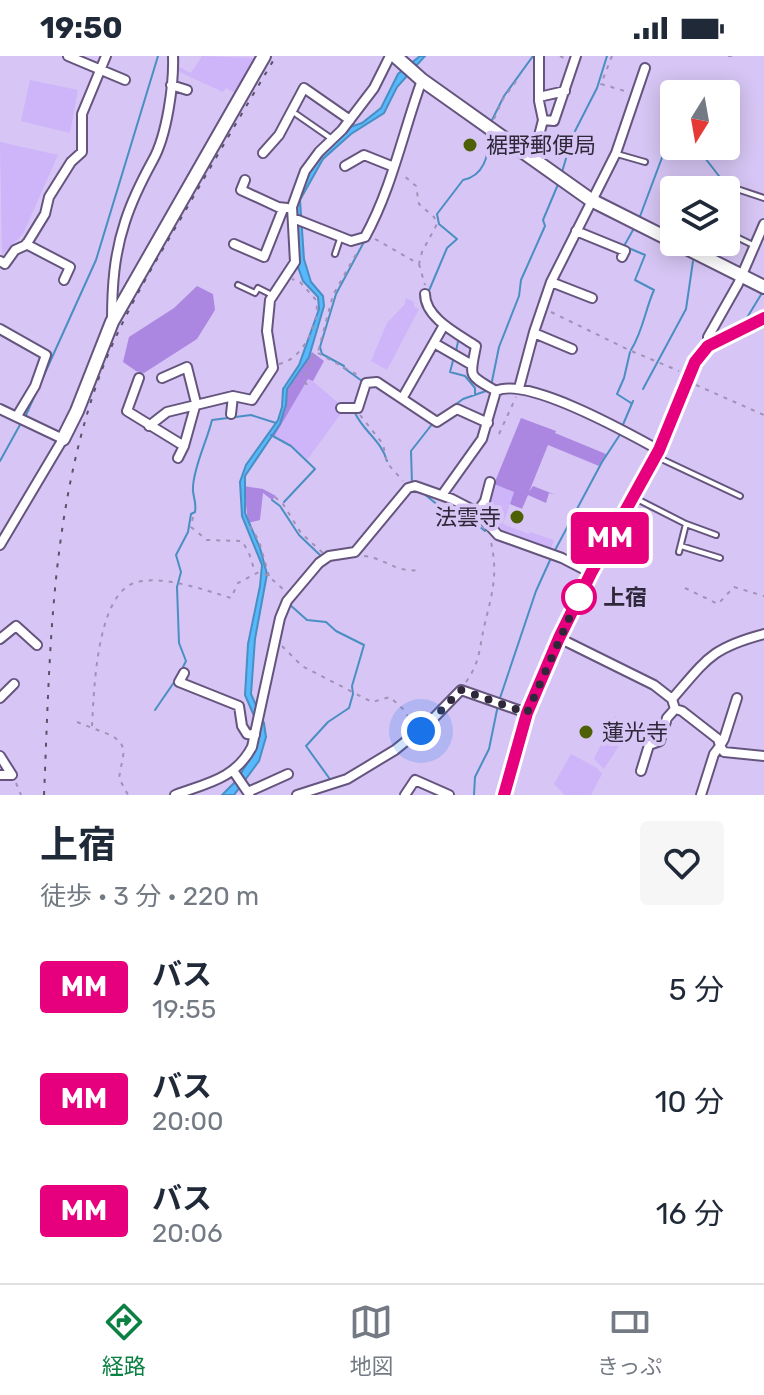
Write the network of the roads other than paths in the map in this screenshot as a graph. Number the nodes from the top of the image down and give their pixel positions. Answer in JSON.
{"nodes":[{"id":1,"x":68,"y":56,"type":"edge"},
{"id":2,"x":106,"y":56,"type":"edge"},
{"id":3,"x":173,"y":56,"type":"edge"},
{"id":4,"x":264,"y":56,"type":"edge"},
{"id":5,"x":539,"y":56,"type":"edge"},
{"id":6,"x":576,"y":56,"type":"edge"},
{"id":7,"x":395,"y":59,"type":"edge"},
{"id":8,"x":101,"y":68,"type":"junction"},
{"id":9,"x":645,"y":68,"type":"dead end"},
{"id":10,"x":419,"y":78,"type":"junction"},
{"id":11,"x":125,"y":80,"type":"dead end"},
{"id":12,"x":171,"y":85,"type":"junction"},
{"id":13,"x":187,"y":90,"type":"dead end"},
{"id":14,"x":565,"y":91,"type":"junction"},
{"id":15,"x":539,"y":97,"type":"junction"},
{"id":16,"x":296,"y":114,"type":"dead end"},
{"id":17,"x":350,"y":120,"type":"junction"},
{"id":18,"x":543,"y":120,"type":"junction"},
{"id":19,"x":332,"y":139,"type":"junction"},
{"id":20,"x":263,"y":153,"type":"dead end"},
{"id":21,"x":616,"y":153,"type":"junction"},
{"id":22,"x":533,"y":159,"type":"junction"},
{"id":23,"x":645,"y":162,"type":"dead end"},
{"id":24,"x":345,"y":166,"type":"dead end"},
{"id":25,"x":394,"y":168,"type":"junction"},
{"id":26,"x":245,"y":180,"type":"dead end"},
{"id":27,"x":740,"y":190,"type":"edge"},
{"id":28,"x":764,"y":198,"type":"edge"},
{"id":29,"x":591,"y":200,"type":"junction"},
{"id":30,"x":292,"y":205,"type":"junction"},
{"id":31,"x":293,"y":218,"type":"junction"},
{"id":32,"x":764,"y":224,"type":"edge"},
{"id":33,"x":576,"y":231,"type":"junction"},
{"id":34,"x":341,"y":237,"type":"junction"},
{"id":35,"x":740,"y":239,"type":"edge"},
{"id":36,"x":26,"y":244,"type":"junction"},
{"id":37,"x":234,"y":244,"type":"dead end"},
{"id":38,"x":754,"y":246,"type":"junction"},
{"id":39,"x":335,"y":254,"type":"dead end"},
{"id":40,"x":622,"y":257,"type":"dead end"},
{"id":41,"x":0,"y":261,"type":"edge"},
{"id":42,"x":740,"y":277,"type":"junction"},
{"id":43,"x":64,"y":280,"type":"dead end"},
{"id":44,"x":551,"y":282,"type":"junction"},
{"id":45,"x":238,"y":285,"type":"dead end"},
{"id":46,"x":764,"y":287,"type":"edge"},
{"id":47,"x":425,"y":294,"type":"road end"},
{"id":48,"x":272,"y":295,"type":"junction"},
{"id":49,"x":592,"y":298,"type":"dead end"},
{"id":50,"x":764,"y":318,"type":"edge"},
{"id":51,"x":112,"y":322,"type":"junction"},
{"id":52,"x":444,"y":325,"type":"junction"},
{"id":53,"x":0,"y":329,"type":"edge"},
{"id":54,"x":534,"y":333,"type":"junction"},
{"id":55,"x":434,"y":343,"type":"junction"},
{"id":56,"x":708,"y":346,"type":"junction"},
{"id":57,"x":572,"y":349,"type":"dead end"},
{"id":58,"x":470,"y":373,"type":"junction"},
{"id":59,"x":139,"y":378,"type":"dead end"},
{"id":60,"x":162,"y":378,"type":"dead end"},
{"id":61,"x":496,"y":391,"type":"junction"},
{"id":62,"x":518,"y":392,"type":"junction"},
{"id":63,"x":233,"y":396,"type":"junction"},
{"id":64,"x":403,"y":397,"type":"junction"},
{"id":65,"x":196,"y":403,"type":"junction"},
{"id":66,"x":341,"y":408,"type":"dead end"},
{"id":67,"x":0,"y":409,"type":"edge"},
{"id":68,"x":231,"y":414,"type":"dead end"},
{"id":69,"x":17,"y":416,"type":"junction"},
{"id":70,"x":488,"y":423,"type":"junction"},
{"id":71,"x":149,"y":426,"type":"junction"},
{"id":72,"x":63,"y":439,"type":"junction"},
{"id":73,"x":184,"y":446,"type":"junction"},
{"id":74,"x":657,"y":453,"type":"junction"},
{"id":75,"x":178,"y":458,"type":"dead end"},
{"id":76,"x":490,"y":482,"type":"dead end"},
{"id":77,"x":442,"y":495,"type":"junction"},
{"id":78,"x":633,"y":496,"type":"junction"},
{"id":79,"x":740,"y":496,"type":"dead end"},
{"id":80,"x":479,"y":515,"type":"junction"},
{"id":81,"x":686,"y":524,"type":"junction"},
{"id":82,"x":716,"y":535,"type":"dead end"},
{"id":83,"x":0,"y":545,"type":"edge"},
{"id":84,"x":681,"y":546,"type":"junction"},
{"id":85,"x":679,"y":552,"type":"dead end"},
{"id":86,"x":720,"y":558,"type":"dead end"},
{"id":87,"x":591,"y":573,"type":"junction"},
{"id":88,"x":764,"y":634,"type":"edge"},
{"id":89,"x":559,"y":638,"type":"junction"},
{"id":90,"x":0,"y":639,"type":"edge"},
{"id":91,"x":37,"y":645,"type":"dead end"},
{"id":92,"x":184,"y":673,"type":"dead end"},
{"id":93,"x":14,"y":684,"type":"dead end"},
{"id":94,"x":0,"y":698,"type":"edge"},
{"id":95,"x":737,"y":698,"type":"dead end"},
{"id":96,"x":672,"y":699,"type":"junction"},
{"id":97,"x":675,"y":709,"type":"junction"},
{"id":98,"x":527,"y":713,"type":"junction"},
{"id":99,"x":255,"y":735,"type":"junction"},
{"id":100,"x":720,"y":746,"type":"junction"},
{"id":101,"x":0,"y":756,"type":"edge"},
{"id":102,"x":764,"y":756,"type":"edge"},
{"id":103,"x":641,"y":771,"type":"dead end"},
{"id":104,"x":234,"y":772,"type":"junction"},
{"id":105,"x":288,"y":774,"type":"dead end"},
{"id":106,"x":0,"y":775,"type":"edge"},
{"id":107,"x":194,"y":791,"type":"edge"},
{"id":108,"x":248,"y":792,"type":"edge"},
{"id":109,"x":702,"y":793,"type":"edge"},
{"id":110,"x":175,"y":795,"type":"edge"},
{"id":111,"x":297,"y":795,"type":"edge"},
{"id":112,"x":405,"y":795,"type":"edge"},
{"id":113,"x":449,"y":795,"type":"edge"},
{"id":114,"x":504,"y":795,"type":"edge"},
{"id":115,"x":712,"y":795,"type":"edge"}],
"edges":[{"from":1,"to":8,"type":"street"},
{"from":2,"to":8,"type":"street"},
{"from":3,"to":12,"type":"street"},
{"from":4,"to":51,"type":"street"},
{"from":5,"to":15,"type":"street"},
{"from":6,"to":14,"type":"street"},
{"from":7,"to":10,"type":"street"},
{"from":7,"to":17,"type":"street"},
{"from":8,"to":11,"type":"street"},
{"from":8,"to":36,"type":"street"},
{"from":9,"to":21,"type":"street"},
{"from":10,"to":22,"type":"street"},
{"from":10,"to":25,"type":"street"},
{"from":12,"to":13,"type":"street"},
{"from":12,"to":51,"type":"street"},
{"from":14,"to":15,"type":"street"},
{"from":14,"to":18,"type":"street"},
{"from":15,"to":18,"type":"street"},
{"from":16,"to":19,"type":"lane"},
{"from":17,"to":19,"type":"street"},
{"from":17,"to":20,"type":"street"},
{"from":18,"to":22,"type":"street"},
{"from":19,"to":30,"type":"street"},
{"from":21,"to":23,"type":"lane"},
{"from":21,"to":29,"type":"street"},
{"from":22,"to":29,"type":"street"},
{"from":24,"to":25,"type":"street"},
{"from":25,"to":34,"type":"street"},
{"from":26,"to":30,"type":"street"},
{"from":27,"to":28,"type":"lane"},
{"from":29,"to":33,"type":"street"},
{"from":29,"to":42,"type":"street"},
{"from":30,"to":31,"type":"street"},
{"from":30,"to":37,"type":"street"},
{"from":31,"to":34,"type":"street"},
{"from":31,"to":48,"type":"street"},
{"from":32,"to":38,"type":"street"},
{"from":33,"to":40,"type":"street"},
{"from":33,"to":44,"type":"street"},
{"from":34,"to":39,"type":"lane"},
{"from":35,"to":38,"type":"lane"},
{"from":36,"to":41,"type":"street"},
{"from":36,"to":43,"type":"street"},
{"from":38,"to":42,"type":"street"},
{"from":42,"to":46,"type":"street"},
{"from":42,"to":56,"type":"street"},
{"from":44,"to":49,"type":"street"},
{"from":44,"to":54,"type":"street"},
{"from":45,"to":48,"type":"lane"},
{"from":47,"to":52,"type":"street"},
{"from":48,"to":63,"type":"street"},
{"from":50,"to":56,"type":"street"},
{"from":51,"to":72,"type":"street"},
{"from":52,"to":55,"type":"street"},
{"from":52,"to":58,"type":"street"},
{"from":53,"to":69,"type":"street"},
{"from":54,"to":57,"type":"street"},
{"from":54,"to":62,"type":"street"},
{"from":55,"to":58,"type":"street"},
{"from":55,"to":64,"type":"street"},
{"from":56,"to":74,"type":"street"},
{"from":58,"to":61,"type":"street"},
{"from":59,"to":71,"type":"street"},
{"from":60,"to":65,"type":"street"},
{"from":61,"to":62,"type":"street"},
{"from":61,"to":70,"type":"street"},
{"from":62,"to":74,"type":"street"},
{"from":63,"to":65,"type":"street"},
{"from":63,"to":68,"type":"street"},
{"from":64,"to":66,"type":"street"},
{"from":64,"to":70,"type":"street"},
{"from":65,"to":71,"type":"street"},
{"from":65,"to":73,"type":"street"},
{"from":67,"to":69,"type":"street"},
{"from":69,"to":72,"type":"street"},
{"from":70,"to":77,"type":"street"},
{"from":71,"to":73,"type":"street"},
{"from":72,"to":83,"type":"street"},
{"from":73,"to":75,"type":"street"},
{"from":74,"to":78,"type":"street"},
{"from":74,"to":79,"type":"lane"},
{"from":76,"to":80,"type":"street"},
{"from":77,"to":80,"type":"street"},
{"from":77,"to":99,"type":"street"},
{"from":78,"to":81,"type":"lane"},
{"from":78,"to":87,"type":"street"},
{"from":80,"to":87,"type":"street"},
{"from":81,"to":82,"type":"lane"},
{"from":81,"to":84,"type":"lane"},
{"from":84,"to":85,"type":"lane"},
{"from":84,"to":86,"type":"lane"},
{"from":87,"to":89,"type":"street"},
{"from":88,"to":96,"type":"street"},
{"from":89,"to":96,"type":"street"},
{"from":89,"to":98,"type":"street"},
{"from":90,"to":91,"type":"street"},
{"from":92,"to":99,"type":"street"},
{"from":93,"to":94,"type":"street"},
{"from":95,"to":100,"type":"street"},
{"from":96,"to":97,"type":"street"},
{"from":97,"to":100,"type":"street"},
{"from":97,"to":103,"type":"street"},
{"from":98,"to":111,"type":"street"},
{"from":98,"to":114,"type":"street"},
{"from":99,"to":104,"type":"street"},
{"from":100,"to":102,"type":"street"},
{"from":100,"to":109,"type":"street"},
{"from":101,"to":106,"type":"street"},
{"from":104,"to":107,"type":"street"},
{"from":104,"to":108,"type":"street"},
{"from":105,"to":108,"type":"street"},
{"from":107,"to":110,"type":"street"},
{"from":109,"to":115,"type":"street"},
{"from":112,"to":113,"type":"street"}]}
